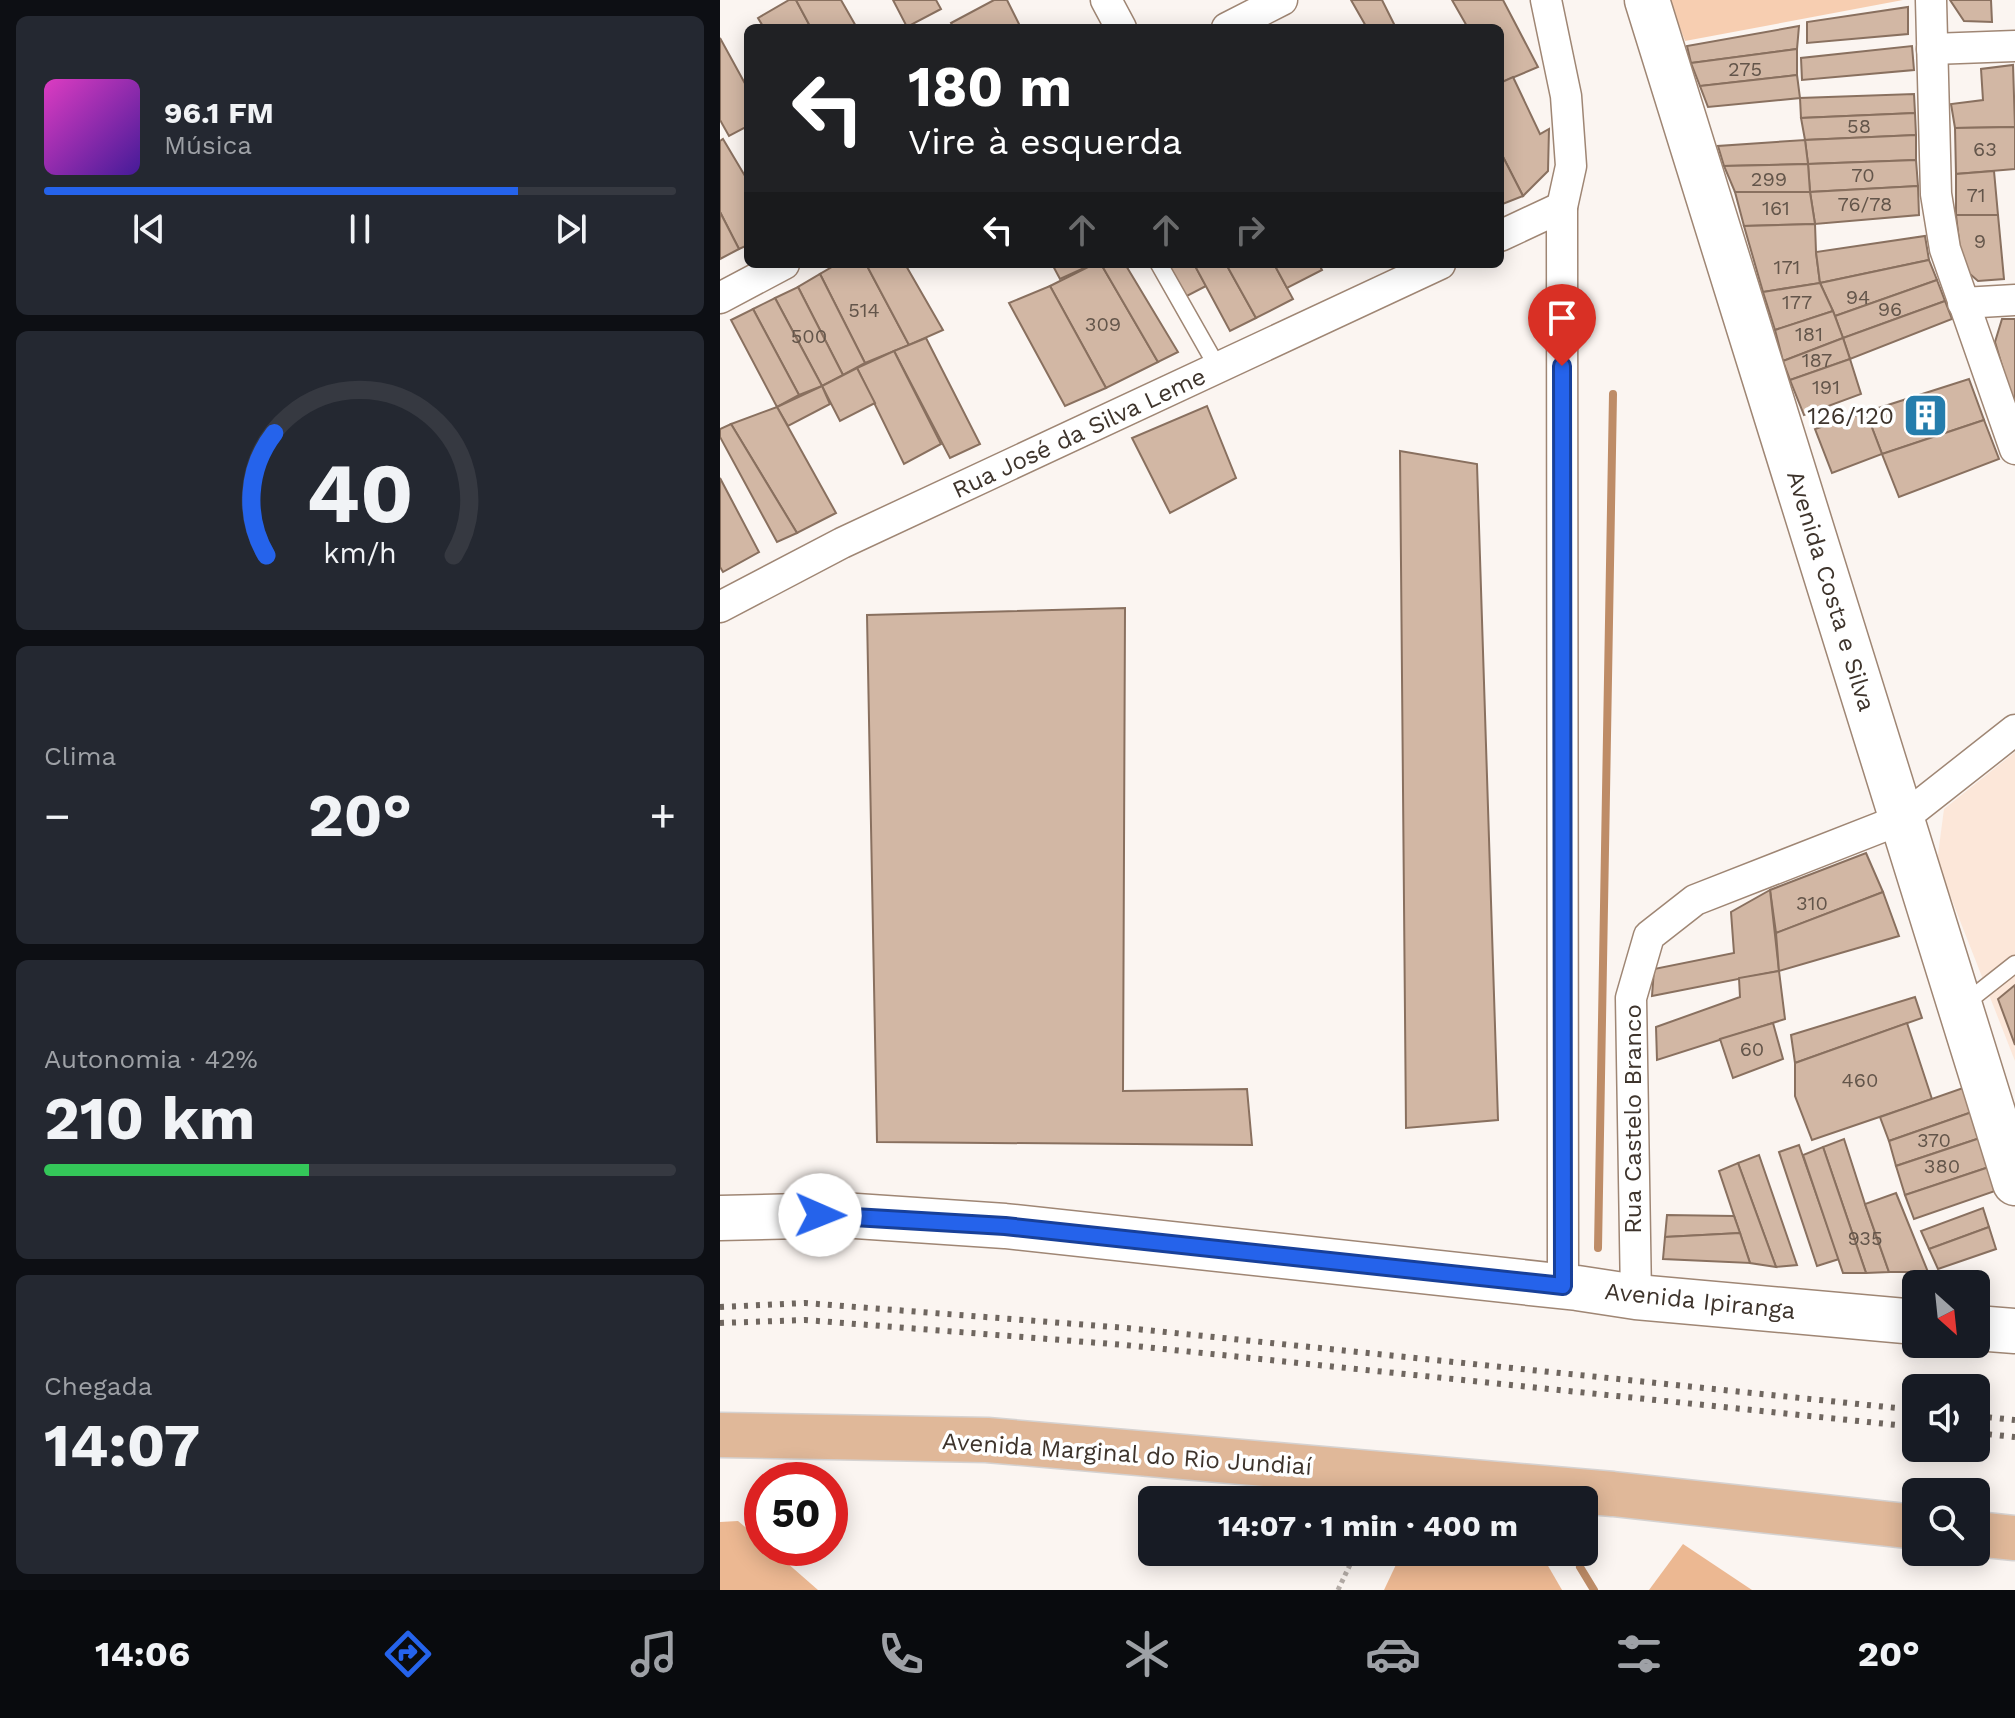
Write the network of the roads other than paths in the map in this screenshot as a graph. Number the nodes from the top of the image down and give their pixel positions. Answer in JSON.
{"nodes":[{"id":1,"x":1106,"y":0,"type":"edge"},
{"id":2,"x":1282,"y":0,"type":"edge"},
{"id":3,"x":1546,"y":0,"type":"edge"},
{"id":4,"x":1647,"y":0,"type":"edge"},
{"id":5,"x":1931,"y":0,"type":"edge"},
{"id":6,"x":1119,"y":24,"type":"edge"},
{"id":7,"x":1235,"y":24,"type":"edge"},
{"id":8,"x":2015,"y":46,"type":"edge"},
{"id":9,"x":1932,"y":49,"type":"junction"},
{"id":10,"x":1562,"y":207,"type":"junction"},
{"id":11,"x":1504,"y":234,"type":"edge"},
{"id":12,"x":776,"y":268,"type":"edge"},
{"id":13,"x":1161,"y":268,"type":"edge"},
{"id":14,"x":1431,"y":268,"type":"edge"},
{"id":15,"x":720,"y":298,"type":"edge"},
{"id":16,"x":2015,"y":300,"type":"edge"},
{"id":17,"x":1963,"y":303,"type":"junction"},
{"id":18,"x":1218,"y":368,"type":"junction"},
{"id":19,"x":2015,"y":449,"type":"edge"},
{"id":20,"x":720,"y":607,"type":"edge"},
{"id":21,"x":2015,"y":730,"type":"edge"},
{"id":22,"x":1902,"y":819,"type":"junction"},
{"id":23,"x":2015,"y":964,"type":"edge"},
{"id":24,"x":1961,"y":1007,"type":"junction"},
{"id":25,"x":2015,"y":1183,"type":"edge"},
{"id":26,"x":720,"y":1218,"type":"edge"},
{"id":27,"x":1570,"y":1287,"type":"junction"},
{"id":28,"x":1630,"y":1296,"type":"junction"},
{"id":29,"x":1902,"y":1321,"type":"edge"},
{"id":30,"x":1990,"y":1329,"type":"edge"},
{"id":31,"x":2015,"y":1331,"type":"edge"},
{"id":32,"x":720,"y":1435,"type":"edge"},
{"id":33,"x":1902,"y":1525,"type":"edge"},
{"id":34,"x":1990,"y":1535,"type":"edge"},
{"id":35,"x":2015,"y":1538,"type":"edge"}],
"edges":[{"from":1,"to":6,"type":"street"},
{"from":2,"to":7,"type":"street"},
{"from":3,"to":10,"type":"street"},
{"from":4,"to":22,"type":"main road","name":"Avenida Costa e Silva"},
{"from":5,"to":9,"type":"street"},
{"from":8,"to":9,"type":"street"},
{"from":9,"to":17,"type":"street"},
{"from":10,"to":11,"type":"street"},
{"from":10,"to":27,"type":"street"},
{"from":12,"to":15,"type":"street"},
{"from":13,"to":18,"type":"lane"},
{"from":14,"to":18,"type":"street","name":"Rua José da Silva Leme"},
{"from":16,"to":17,"type":"street"},
{"from":17,"to":19,"type":"street"},
{"from":18,"to":20,"type":"street","name":"Rua José da Silva Leme"},
{"from":21,"to":22,"type":"street","name":"Rua Castelo Branco"},
{"from":22,"to":24,"type":"main road","name":"Avenida Costa e Silva"},
{"from":22,"to":28,"type":"street","name":"Rua Castelo Branco"},
{"from":23,"to":24,"type":"lane"},
{"from":24,"to":25,"type":"main road","name":"Avenida Costa e Silva"},
{"from":26,"to":27,"type":"main road","name":"Avenida Ipiranga"},
{"from":27,"to":28,"type":"main road","name":"Avenida Ipiranga"},
{"from":28,"to":29,"type":"main road","name":"Avenida Ipiranga"},
{"from":30,"to":31,"type":"main road"},
{"from":32,"to":33,"type":"main road","name":"Avenida Marginal do Rio Jundiaí"},
{"from":34,"to":35,"type":"main road"}]}
